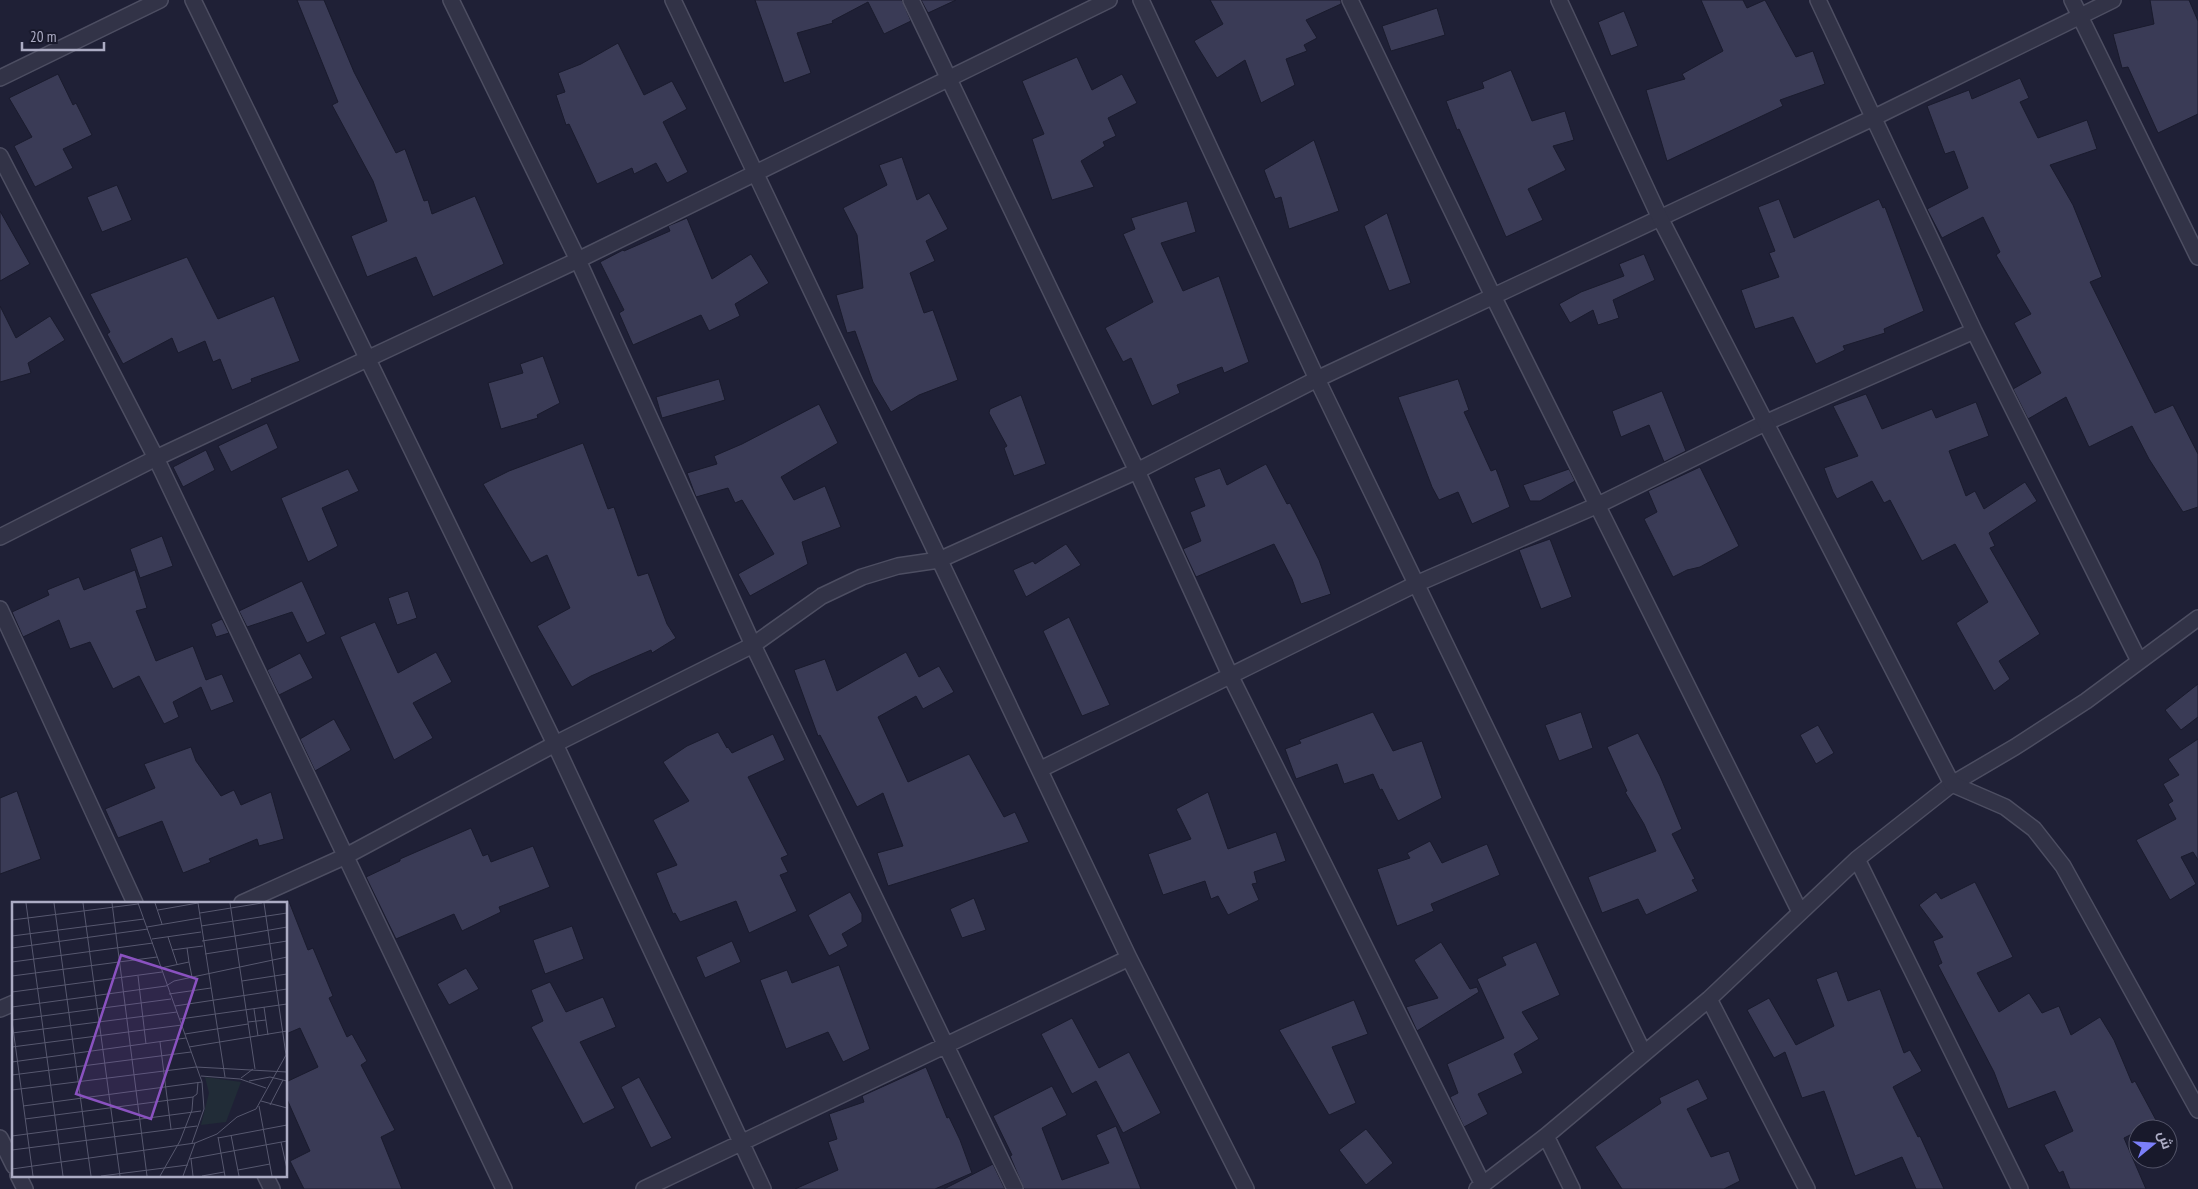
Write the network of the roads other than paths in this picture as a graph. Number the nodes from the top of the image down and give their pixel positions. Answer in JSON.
{"nodes":[{"id":1,"x":160,"y":0,"type":"edge"},
{"id":2,"x":194,"y":0,"type":"edge"},
{"id":3,"x":451,"y":0,"type":"edge"},
{"id":4,"x":673,"y":0,"type":"edge"},
{"id":5,"x":910,"y":0,"type":"edge"},
{"id":6,"x":1109,"y":0,"type":"edge"},
{"id":7,"x":1141,"y":0,"type":"edge"},
{"id":8,"x":1350,"y":0,"type":"edge"},
{"id":9,"x":1559,"y":0,"type":"edge"},
{"id":10,"x":1818,"y":0,"type":"edge"},
{"id":11,"x":2072,"y":0,"type":"edge"},
{"id":12,"x":2113,"y":0,"type":"edge"},
{"id":13,"x":2080,"y":16,"type":"junction"},
{"id":14,"x":948,"y":77,"type":"junction"},
{"id":15,"x":0,"y":78,"type":"edge"},
{"id":16,"x":1873,"y":118,"type":"junction"},
{"id":17,"x":0,"y":156,"type":"edge"},
{"id":18,"x":757,"y":172,"type":"junction"},
{"id":19,"x":1659,"y":216,"type":"junction"},
{"id":20,"x":2198,"y":257,"type":"edge"},
{"id":21,"x":578,"y":260,"type":"junction"},
{"id":22,"x":1493,"y":296,"type":"junction"},
{"id":23,"x":1974,"y":331,"type":"junction"},
{"id":24,"x":368,"y":358,"type":"junction"},
{"id":25,"x":1317,"y":379,"type":"junction"},
{"id":26,"x":1765,"y":423,"type":"junction"},
{"id":27,"x":156,"y":458,"type":"junction"},
{"id":28,"x":1137,"y":470,"type":"junction"},
{"id":29,"x":1598,"y":505,"type":"junction"},
{"id":30,"x":0,"y":537,"type":"edge"},
{"id":31,"x":939,"y":560,"type":"junction"},
{"id":32,"x":1416,"y":584,"type":"junction"},
{"id":33,"x":0,"y":609,"type":"edge"},
{"id":34,"x":2196,"y":623,"type":"edge"},
{"id":35,"x":753,"y":645,"type":"junction"},
{"id":36,"x":2139,"y":660,"type":"junction"},
{"id":37,"x":1230,"y":675,"type":"junction"},
{"id":38,"x":555,"y":744,"type":"junction"},
{"id":39,"x":1041,"y":769,"type":"junction"},
{"id":40,"x":1952,"y":784,"type":"junction"},
{"id":41,"x":346,"y":856,"type":"junction"},
{"id":42,"x":1857,"y":859,"type":"junction"},
{"id":43,"x":136,"y":902,"type":"edge"},
{"id":44,"x":244,"y":902,"type":"edge"},
{"id":45,"x":1800,"y":912,"type":"junction"},
{"id":46,"x":1129,"y":958,"type":"junction"},
{"id":47,"x":1709,"y":998,"type":"junction"},
{"id":48,"x":12,"y":1004,"type":"edge"},
{"id":49,"x":0,"y":1009,"type":"edge"},
{"id":50,"x":947,"y":1046,"type":"junction"},
{"id":51,"x":1643,"y":1052,"type":"junction"},
{"id":52,"x":2198,"y":1110,"type":"edge"},
{"id":53,"x":1546,"y":1136,"type":"junction"},
{"id":54,"x":0,"y":1138,"type":"edge"},
{"id":55,"x":742,"y":1142,"type":"junction"},
{"id":56,"x":12,"y":1162,"type":"edge"},
{"id":57,"x":18,"y":1176,"type":"edge"},
{"id":58,"x":266,"y":1176,"type":"edge"},
{"id":59,"x":1480,"y":1187,"type":"edge"},
{"id":60,"x":25,"y":1189,"type":"edge"},
{"id":61,"x":272,"y":1189,"type":"edge"},
{"id":62,"x":504,"y":1189,"type":"edge"},
{"id":63,"x":644,"y":1189,"type":"edge"},
{"id":64,"x":764,"y":1189,"type":"edge"},
{"id":65,"x":1016,"y":1189,"type":"edge"},
{"id":66,"x":1246,"y":1189,"type":"edge"},
{"id":67,"x":1572,"y":1189,"type":"edge"},
{"id":68,"x":1807,"y":1189,"type":"edge"},
{"id":69,"x":2020,"y":1189,"type":"edge"}],
"edges":[{"from":1,"to":15,"type":"street"},
{"from":2,"to":24,"type":"street"},
{"from":3,"to":21,"type":"street"},
{"from":4,"to":18,"type":"street"},
{"from":5,"to":14,"type":"street"},
{"from":6,"to":14,"type":"street"},
{"from":7,"to":25,"type":"street"},
{"from":8,"to":22,"type":"street"},
{"from":9,"to":19,"type":"street"},
{"from":10,"to":16,"type":"street"},
{"from":11,"to":13,"type":"street"},
{"from":12,"to":13,"type":"street"},
{"from":13,"to":16,"type":"street"},
{"from":13,"to":20,"type":"street"},
{"from":14,"to":18,"type":"street"},
{"from":14,"to":28,"type":"street"},
{"from":16,"to":19,"type":"street"},
{"from":16,"to":23,"type":"street"},
{"from":17,"to":27,"type":"street"},
{"from":18,"to":21,"type":"street"},
{"from":18,"to":31,"type":"street"},
{"from":19,"to":22,"type":"street"},
{"from":19,"to":26,"type":"street"},
{"from":21,"to":24,"type":"street"},
{"from":21,"to":35,"type":"street"},
{"from":22,"to":25,"type":"street"},
{"from":22,"to":29,"type":"street"},
{"from":23,"to":26,"type":"street"},
{"from":23,"to":36,"type":"street"},
{"from":24,"to":27,"type":"street"},
{"from":24,"to":38,"type":"street"},
{"from":25,"to":28,"type":"street"},
{"from":25,"to":32,"type":"street"},
{"from":26,"to":29,"type":"street"},
{"from":26,"to":40,"type":"street"},
{"from":27,"to":30,"type":"street"},
{"from":27,"to":41,"type":"street"},
{"from":28,"to":31,"type":"street"},
{"from":28,"to":37,"type":"street"},
{"from":29,"to":32,"type":"street"},
{"from":29,"to":45,"type":"street"},
{"from":31,"to":35,"type":"street"},
{"from":31,"to":39,"type":"street"},
{"from":32,"to":37,"type":"street"},
{"from":32,"to":51,"type":"street"},
{"from":33,"to":43,"type":"street"},
{"from":34,"to":36,"type":"street"},
{"from":35,"to":38,"type":"street"},
{"from":35,"to":50,"type":"street"},
{"from":36,"to":40,"type":"street"},
{"from":37,"to":39,"type":"street"},
{"from":37,"to":59,"type":"street"},
{"from":38,"to":41,"type":"street"},
{"from":38,"to":55,"type":"street"},
{"from":39,"to":46,"type":"street"},
{"from":40,"to":42,"type":"street"},
{"from":40,"to":52,"type":"street"},
{"from":41,"to":44,"type":"street"},
{"from":41,"to":62,"type":"street"},
{"from":42,"to":45,"type":"street"},
{"from":42,"to":69,"type":"street"},
{"from":45,"to":47,"type":"street"},
{"from":46,"to":50,"type":"street"},
{"from":46,"to":66,"type":"street"},
{"from":47,"to":51,"type":"street"},
{"from":47,"to":68,"type":"street"},
{"from":48,"to":49,"type":"street"},
{"from":50,"to":55,"type":"street"},
{"from":50,"to":65,"type":"street"},
{"from":51,"to":53,"type":"street"},
{"from":53,"to":59,"type":"street"},
{"from":53,"to":67,"type":"street"},
{"from":54,"to":56,"type":"street"},
{"from":55,"to":63,"type":"street"},
{"from":55,"to":64,"type":"street"},
{"from":57,"to":60,"type":"street"},
{"from":58,"to":61,"type":"street"}]}
